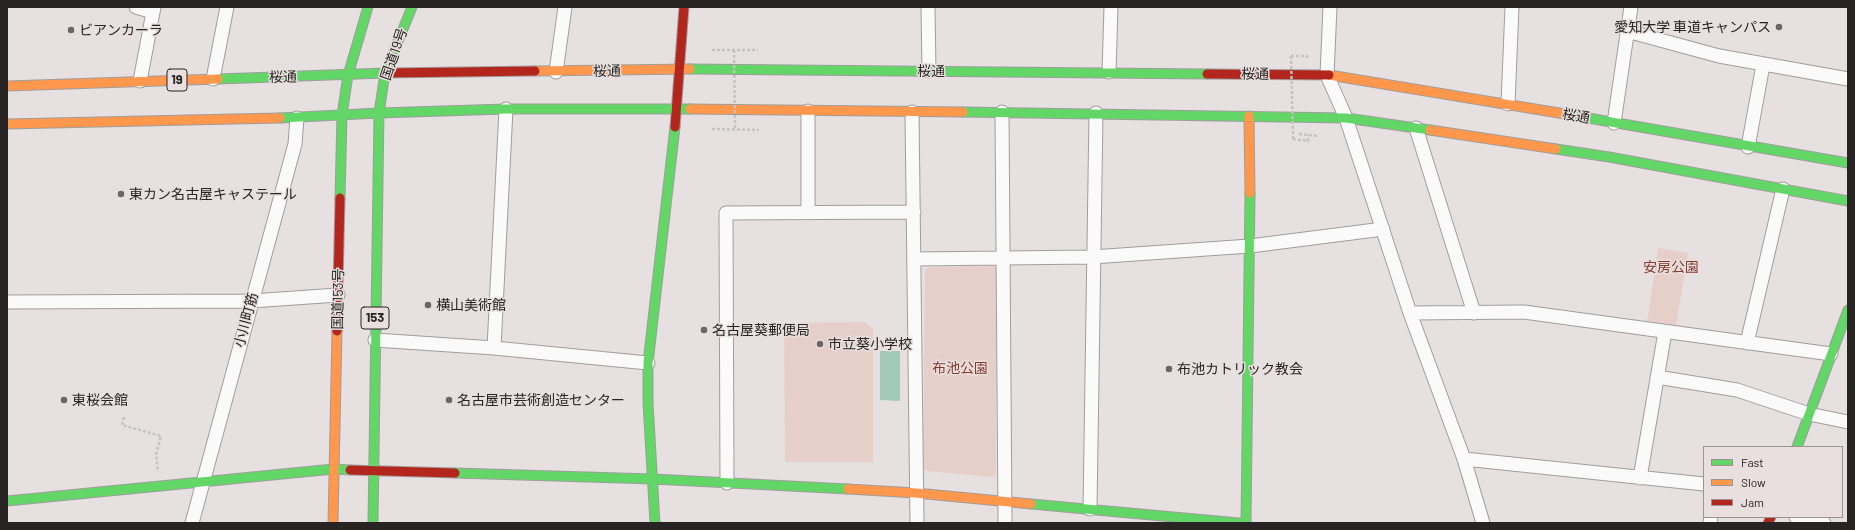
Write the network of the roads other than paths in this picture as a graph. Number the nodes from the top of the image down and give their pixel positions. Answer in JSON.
{"nodes":[{"id":1,"x":136,"y":7,"type":"edge"},
{"id":2,"x":227,"y":7,"type":"edge"},
{"id":3,"x":368,"y":7,"type":"edge"},
{"id":4,"x":412,"y":7,"type":"edge"},
{"id":5,"x":566,"y":7,"type":"edge"},
{"id":6,"x":684,"y":7,"type":"edge"},
{"id":7,"x":928,"y":7,"type":"edge"},
{"id":8,"x":1111,"y":7,"type":"edge"},
{"id":9,"x":1330,"y":7,"type":"edge"},
{"id":10,"x":1512,"y":7,"type":"edge"},
{"id":11,"x":1631,"y":7,"type":"edge"},
{"id":12,"x":154,"y":10,"type":"edge"},
{"id":13,"x":1627,"y":31,"type":"junction"},
{"id":14,"x":1763,"y":64,"type":"junction"},
{"id":15,"x":680,"y":69,"type":"junction"},
{"id":16,"x":929,"y":70,"type":"junction"},
{"id":17,"x":556,"y":72,"type":"junction"},
{"id":18,"x":1109,"y":72,"type":"junction"},
{"id":19,"x":385,"y":73,"type":"junction"},
{"id":20,"x":348,"y":75,"type":"junction"},
{"id":21,"x":1328,"y":75,"type":"junction"},
{"id":22,"x":213,"y":79,"type":"junction"},
{"id":23,"x":1848,"y":79,"type":"edge"},
{"id":24,"x":140,"y":81,"type":"junction"},
{"id":25,"x":7,"y":86,"type":"edge"},
{"id":26,"x":1508,"y":104,"type":"junction"},
{"id":27,"x":506,"y":109,"type":"junction"},
{"id":28,"x":677,"y":109,"type":"junction"},
{"id":29,"x":808,"y":111,"type":"junction"},
{"id":30,"x":912,"y":112,"type":"junction"},
{"id":31,"x":1002,"y":112,"type":"junction"},
{"id":32,"x":379,"y":113,"type":"junction"},
{"id":33,"x":1096,"y":113,"type":"junction"},
{"id":34,"x":342,"y":115,"type":"junction"},
{"id":35,"x":1249,"y":116,"type":"junction"},
{"id":36,"x":297,"y":118,"type":"junction"},
{"id":37,"x":1346,"y":118,"type":"junction"},
{"id":38,"x":1614,"y":123,"type":"junction"},
{"id":39,"x":7,"y":124,"type":"edge"},
{"id":40,"x":1416,"y":128,"type":"junction"},
{"id":41,"x":1748,"y":147,"type":"junction"},
{"id":42,"x":1848,"y":163,"type":"edge"},
{"id":43,"x":1783,"y":189,"type":"junction"},
{"id":44,"x":1848,"y":201,"type":"edge"},
{"id":45,"x":914,"y":212,"type":"junction"},
{"id":46,"x":808,"y":213,"type":"junction"},
{"id":47,"x":1383,"y":229,"type":"junction"},
{"id":48,"x":1250,"y":246,"type":"junction"},
{"id":49,"x":1002,"y":257,"type":"junction"},
{"id":50,"x":1092,"y":257,"type":"junction"},
{"id":51,"x":914,"y":259,"type":"junction"},
{"id":52,"x":338,"y":295,"type":"junction"},
{"id":53,"x":251,"y":301,"type":"junction"},
{"id":54,"x":7,"y":302,"type":"edge"},
{"id":55,"x":1848,"y":310,"type":"edge"},
{"id":56,"x":1410,"y":313,"type":"junction"},
{"id":57,"x":1474,"y":313,"type":"junction"},
{"id":58,"x":1665,"y":332,"type":"junction"},
{"id":59,"x":375,"y":340,"type":"junction"},
{"id":60,"x":1747,"y":343,"type":"junction"},
{"id":61,"x":494,"y":348,"type":"junction"},
{"id":62,"x":1831,"y":354,"type":"junction"},
{"id":63,"x":648,"y":363,"type":"junction"},
{"id":64,"x":1657,"y":377,"type":"junction"},
{"id":65,"x":1809,"y":414,"type":"junction"},
{"id":66,"x":1848,"y":422,"type":"edge"},
{"id":67,"x":1797,"y":446,"type":"edge"},
{"id":68,"x":1464,"y":459,"type":"junction"},
{"id":69,"x":334,"y":468,"type":"junction"},
{"id":70,"x":375,"y":469,"type":"junction"},
{"id":71,"x":1640,"y":478,"type":"junction"},
{"id":72,"x":653,"y":479,"type":"junction"},
{"id":73,"x":204,"y":483,"type":"junction"},
{"id":74,"x":727,"y":483,"type":"junction"},
{"id":75,"x":1703,"y":484,"type":"edge"},
{"id":76,"x":916,"y":493,"type":"junction"},
{"id":77,"x":7,"y":501,"type":"edge"},
{"id":78,"x":1004,"y":501,"type":"junction"},
{"id":79,"x":1090,"y":509,"type":"junction"},
{"id":80,"x":1801,"y":518,"type":"edge"},
{"id":81,"x":192,"y":523,"type":"edge"},
{"id":82,"x":333,"y":523,"type":"edge"},
{"id":83,"x":373,"y":523,"type":"edge"},
{"id":84,"x":655,"y":523,"type":"edge"},
{"id":85,"x":917,"y":523,"type":"edge"},
{"id":86,"x":1005,"y":523,"type":"edge"},
{"id":87,"x":1239,"y":523,"type":"edge"},
{"id":88,"x":1246,"y":523,"type":"edge"},
{"id":89,"x":1483,"y":523,"type":"edge"},
{"id":90,"x":1824,"y":523,"type":"edge"}],
"edges":[{"from":1,"to":12,"type":"street"},
{"from":2,"to":22,"type":"street"},
{"from":3,"to":20,"type":"main road"},
{"from":4,"to":19,"type":"main road","name":"国道19号"},
{"from":5,"to":17,"type":"street"},
{"from":6,"to":15,"type":"main road"},
{"from":7,"to":16,"type":"street"},
{"from":8,"to":18,"type":"street"},
{"from":9,"to":21,"type":"street"},
{"from":10,"to":26,"type":"street"},
{"from":11,"to":13,"type":"street"},
{"from":12,"to":24,"type":"street"},
{"from":13,"to":14,"type":"street"},
{"from":13,"to":38,"type":"street"},
{"from":14,"to":23,"type":"street"},
{"from":14,"to":41,"type":"street"},
{"from":15,"to":16,"type":"main road","name":"桜通"},
{"from":15,"to":17,"type":"main road","name":"桜通"},
{"from":15,"to":28,"type":"main road"},
{"from":16,"to":18,"type":"main road","name":"桜通"},
{"from":17,"to":19,"type":"main road","name":"桜通"},
{"from":18,"to":21,"type":"main road","name":"桜通"},
{"from":19,"to":20,"type":"main road","name":"桜通","number":"19"},
{"from":19,"to":32,"type":"main road","name":"国道19号"},
{"from":20,"to":22,"type":"main road","name":"桜通","number":"19"},
{"from":20,"to":34,"type":"main road","name":"国道153号"},
{"from":21,"to":26,"type":"main road","name":"桜通"},
{"from":21,"to":37,"type":"street"},
{"from":22,"to":24,"type":"main road","name":"桜通","number":"19"},
{"from":24,"to":25,"type":"main road","name":"桜通","number":"19"},
{"from":26,"to":38,"type":"main road","name":"桜通"},
{"from":27,"to":28,"type":"main road"},
{"from":27,"to":32,"type":"main road"},
{"from":27,"to":61,"type":"street"},
{"from":28,"to":29,"type":"main road"},
{"from":28,"to":63,"type":"main road"},
{"from":29,"to":30,"type":"main road"},
{"from":29,"to":46,"type":"street"},
{"from":30,"to":31,"type":"main road"},
{"from":30,"to":45,"type":"street"},
{"from":31,"to":33,"type":"main road"},
{"from":31,"to":49,"type":"street"},
{"from":32,"to":34,"type":"main road"},
{"from":32,"to":59,"type":"main road","number":"153"},
{"from":33,"to":35,"type":"main road"},
{"from":33,"to":50,"type":"street"},
{"from":34,"to":36,"type":"main road"},
{"from":34,"to":52,"type":"main road","name":"国道153号"},
{"from":35,"to":37,"type":"main road"},
{"from":35,"to":48,"type":"main road"},
{"from":36,"to":39,"type":"main road"},
{"from":36,"to":53,"type":"street","name":"小川町筋"},
{"from":37,"to":40,"type":"main road"},
{"from":37,"to":47,"type":"street"},
{"from":38,"to":41,"type":"main road","name":"桜通"},
{"from":40,"to":43,"type":"main road"},
{"from":40,"to":57,"type":"street"},
{"from":41,"to":42,"type":"main road","name":"桜通"},
{"from":43,"to":44,"type":"main road"},
{"from":43,"to":60,"type":"street"},
{"from":45,"to":46,"type":"street"},
{"from":45,"to":51,"type":"street"},
{"from":46,"to":74,"type":"street"},
{"from":47,"to":48,"type":"street"},
{"from":47,"to":56,"type":"street"},
{"from":48,"to":50,"type":"street"},
{"from":48,"to":88,"type":"main road"},
{"from":49,"to":50,"type":"street"},
{"from":49,"to":51,"type":"street"},
{"from":49,"to":78,"type":"street"},
{"from":50,"to":79,"type":"street"},
{"from":51,"to":76,"type":"street"},
{"from":52,"to":53,"type":"street"},
{"from":52,"to":69,"type":"main road","name":"国道153号"},
{"from":53,"to":54,"type":"street"},
{"from":53,"to":73,"type":"street","name":"小川町筋"},
{"from":55,"to":62,"type":"main road"},
{"from":56,"to":57,"type":"street"},
{"from":56,"to":68,"type":"street"},
{"from":57,"to":58,"type":"street"},
{"from":58,"to":60,"type":"street"},
{"from":58,"to":64,"type":"street"},
{"from":59,"to":61,"type":"street"},
{"from":59,"to":70,"type":"main road","number":"153"},
{"from":60,"to":62,"type":"street"},
{"from":61,"to":63,"type":"street"},
{"from":62,"to":65,"type":"main road"},
{"from":63,"to":72,"type":"main road"},
{"from":64,"to":65,"type":"street"},
{"from":64,"to":71,"type":"street"},
{"from":65,"to":66,"type":"street"},
{"from":65,"to":67,"type":"main road"},
{"from":68,"to":71,"type":"street"},
{"from":68,"to":89,"type":"street"},
{"from":69,"to":70,"type":"main road"},
{"from":69,"to":73,"type":"main road"},
{"from":69,"to":82,"type":"main road","name":"国道153号"},
{"from":70,"to":72,"type":"main road"},
{"from":70,"to":83,"type":"main road","number":"153"},
{"from":71,"to":75,"type":"street"},
{"from":72,"to":74,"type":"main road"},
{"from":72,"to":84,"type":"main road"},
{"from":73,"to":77,"type":"main road"},
{"from":73,"to":81,"type":"street","name":"小川町筋"},
{"from":74,"to":76,"type":"main road"},
{"from":76,"to":78,"type":"main road"},
{"from":76,"to":85,"type":"street"},
{"from":78,"to":79,"type":"main road"},
{"from":78,"to":86,"type":"street"},
{"from":79,"to":87,"type":"main road"},
{"from":80,"to":90,"type":"street"}]}
